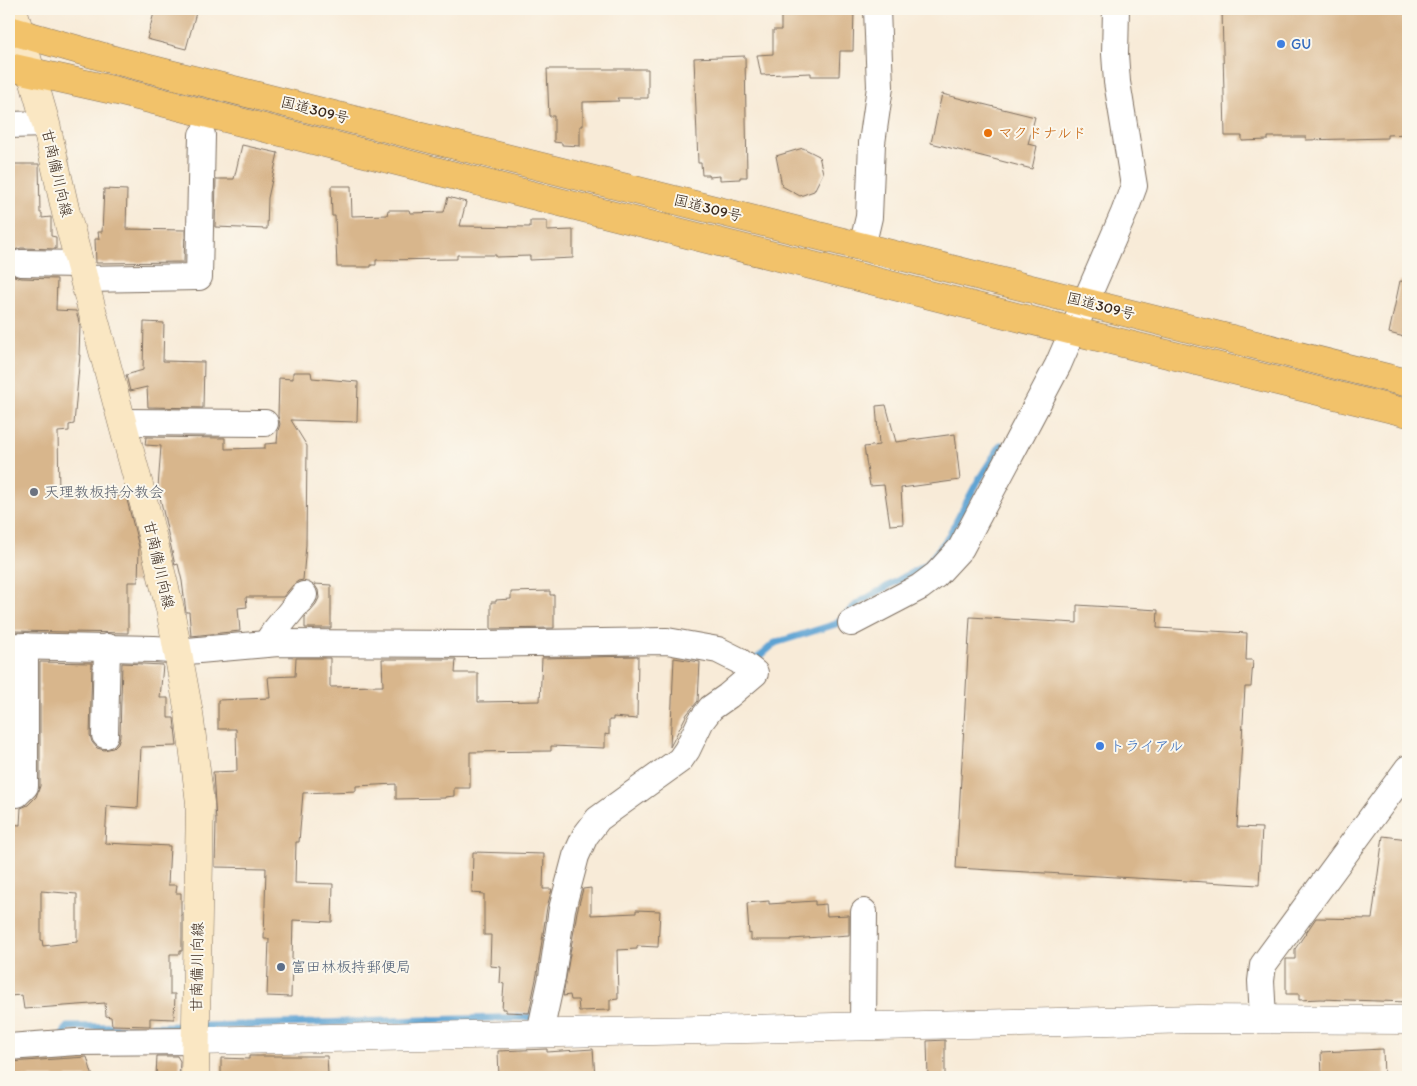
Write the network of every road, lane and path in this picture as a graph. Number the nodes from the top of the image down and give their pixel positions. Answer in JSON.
{"nodes":[{"id":1,"x":877,"y":9,"type":"edge"},
{"id":2,"x":1116,"y":9,"type":"edge"},
{"id":3,"x":14,"y":24,"type":"edge"},
{"id":4,"x":20,"y":70,"type":"edge"},
{"id":5,"x":46,"y":124,"type":"junction"},
{"id":6,"x":9,"y":125,"type":"edge"},
{"id":7,"x":202,"y":135,"type":"dead end"},
{"id":8,"x":862,"y":247,"type":"junction"},
{"id":9,"x":22,"y":263,"type":"dead end"},
{"id":10,"x":82,"y":271,"type":"junction"},
{"id":11,"x":1095,"y":304,"type":"junction"},
{"id":12,"x":1082,"y":333,"type":"junction"},
{"id":13,"x":1408,"y":383,"type":"edge"},
{"id":14,"x":1408,"y":413,"type":"edge"},
{"id":15,"x":122,"y":422,"type":"junction"},
{"id":16,"x":265,"y":423,"type":"dead end"},
{"id":17,"x":304,"y":595,"type":"dead end"},
{"id":18,"x":851,"y":624,"type":"dead end"},
{"id":19,"x":266,"y":644,"type":"junction"},
{"id":20,"x":17,"y":646,"type":"edge"},
{"id":21,"x":107,"y":647,"type":"junction"},
{"id":22,"x":177,"y":650,"type":"junction"},
{"id":23,"x":105,"y":735,"type":"dead end"},
{"id":24,"x":1408,"y":768,"type":"edge"},
{"id":25,"x":17,"y":794,"type":"dead end"},
{"id":26,"x":864,"y":912,"type":"dead end"},
{"id":27,"x":1263,"y":1018,"type":"junction"},
{"id":28,"x":1408,"y":1020,"type":"edge"},
{"id":29,"x":863,"y":1026,"type":"junction"},
{"id":30,"x":540,"y":1033,"type":"junction"},
{"id":31,"x":196,"y":1041,"type":"junction"},
{"id":32,"x":9,"y":1047,"type":"edge"},
{"id":33,"x":195,"y":1077,"type":"edge"}],
"edges":[{"from":1,"to":8,"type":"street"},
{"from":2,"to":11,"type":"street"},
{"from":3,"to":4,"type":"main road","name":"甘南備川向線"},
{"from":3,"to":8,"type":"highway","name":"国道309号"},
{"from":4,"to":5,"type":"main road","name":"甘南備川向線"},
{"from":4,"to":12,"type":"highway","name":"国道309号"},
{"from":5,"to":6,"type":"street"},
{"from":5,"to":10,"type":"main road","name":"甘南備川向線"},
{"from":7,"to":10,"type":"street"},
{"from":8,"to":11,"type":"highway","name":"国道309号"},
{"from":9,"to":10,"type":"street"},
{"from":10,"to":15,"type":"main road","name":"甘南備川向線"},
{"from":11,"to":12,"type":"street"},
{"from":11,"to":13,"type":"highway","name":"国道309号"},
{"from":12,"to":14,"type":"highway","name":"国道309号"},
{"from":12,"to":18,"type":"street"},
{"from":15,"to":16,"type":"street"},
{"from":15,"to":22,"type":"main road","name":"甘南備川向線"},
{"from":17,"to":19,"type":"street"},
{"from":19,"to":22,"type":"street"},
{"from":19,"to":30,"type":"street"},
{"from":20,"to":21,"type":"street"},
{"from":20,"to":25,"type":"street"},
{"from":21,"to":22,"type":"street"},
{"from":21,"to":23,"type":"street"},
{"from":22,"to":31,"type":"main road","name":"甘南備川向線"},
{"from":24,"to":27,"type":"street"},
{"from":26,"to":29,"type":"street"},
{"from":27,"to":28,"type":"street"},
{"from":27,"to":29,"type":"street"},
{"from":29,"to":30,"type":"street"},
{"from":30,"to":31,"type":"street"},
{"from":31,"to":32,"type":"street"},
{"from":31,"to":33,"type":"main road","name":"甘南備川向線"}]}
